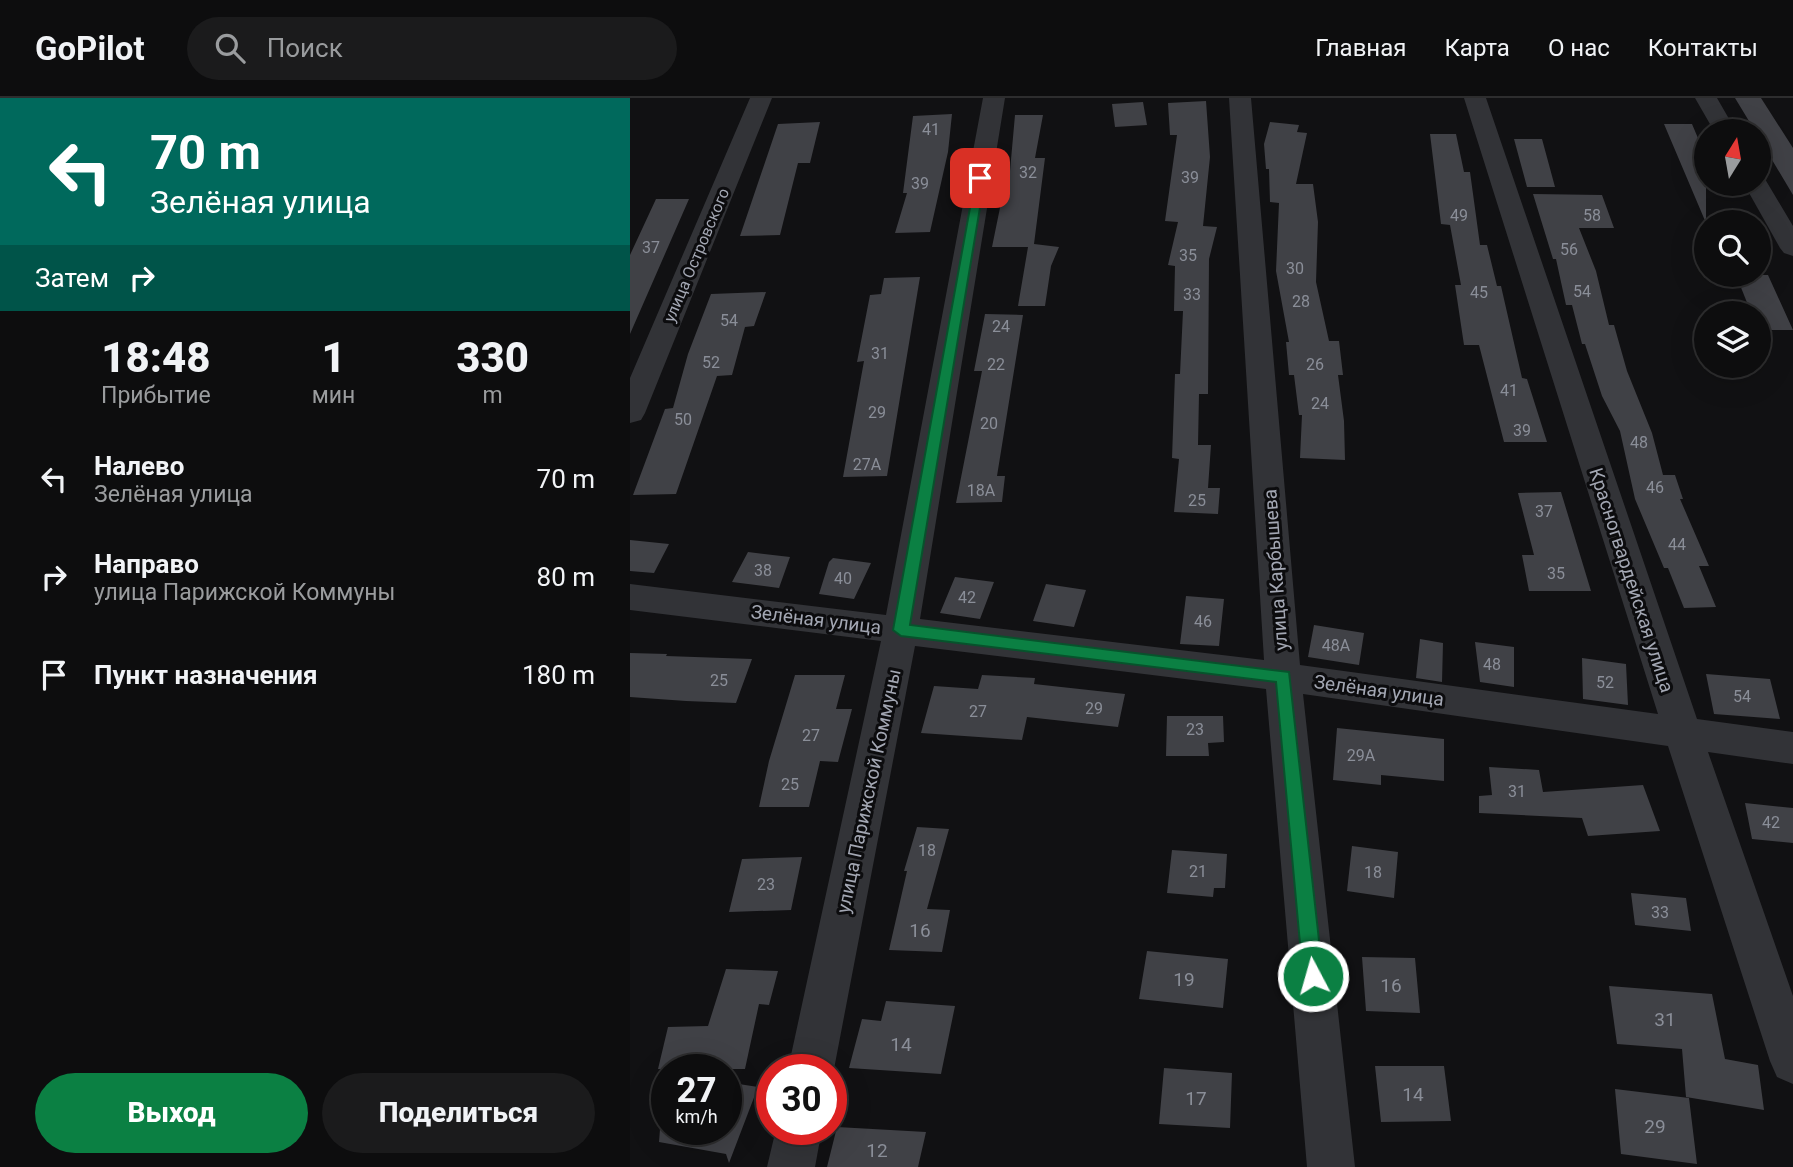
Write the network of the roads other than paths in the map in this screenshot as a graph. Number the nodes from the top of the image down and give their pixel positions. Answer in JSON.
{"nodes":[{"id":1,"x":761,"y":98,"type":"edge"},
{"id":2,"x":994,"y":98,"type":"edge"},
{"id":3,"x":1240,"y":98,"type":"edge"},
{"id":4,"x":1475,"y":98,"type":"edge"},
{"id":5,"x":1706,"y":98,"type":"edge"},
{"id":6,"x":1719,"y":119,"type":"edge"},
{"id":7,"x":1763,"y":196,"type":"edge"},
{"id":8,"x":1793,"y":248,"type":"edge"},
{"id":9,"x":630,"y":413,"type":"edge"},
{"id":10,"x":630,"y":597,"type":"edge"},
{"id":11,"x":901,"y":630,"type":"junction"},
{"id":12,"x":1283,"y":677,"type":"junction"},
{"id":13,"x":1682,"y":731,"type":"junction"},
{"id":14,"x":1793,"y":748,"type":"edge"},
{"id":15,"x":814,"y":1054,"type":"edge"},
{"id":16,"x":1793,"y":1061,"type":"edge"},
{"id":17,"x":796,"y":1145,"type":"edge"},
{"id":18,"x":792,"y":1167,"type":"edge"},
{"id":19,"x":1332,"y":1167,"type":"edge"}],
"edges":[{"from":1,"to":9,"type":"street","name":"улица Островского"},
{"from":2,"to":11,"type":"street","name":"улица Парижской Коммуны"},
{"from":3,"to":12,"type":"street","name":"улица Карбышева"},
{"from":4,"to":13,"type":"street","name":"Красногвардейская улица"},
{"from":5,"to":6,"type":"street"},
{"from":7,"to":8,"type":"street"},
{"from":10,"to":11,"type":"street","name":"Зелёная улица"},
{"from":11,"to":12,"type":"street","name":"Зелёная улица"},
{"from":11,"to":15,"type":"street","name":"улица Парижской Коммуны"},
{"from":12,"to":13,"type":"street","name":"Зелёная улица"},
{"from":12,"to":19,"type":"street","name":"улица Карбышева"},
{"from":13,"to":14,"type":"street","name":"Зелёная улица"},
{"from":13,"to":16,"type":"street","name":"Красногвардейская улица"},
{"from":17,"to":18,"type":"street"}]}
